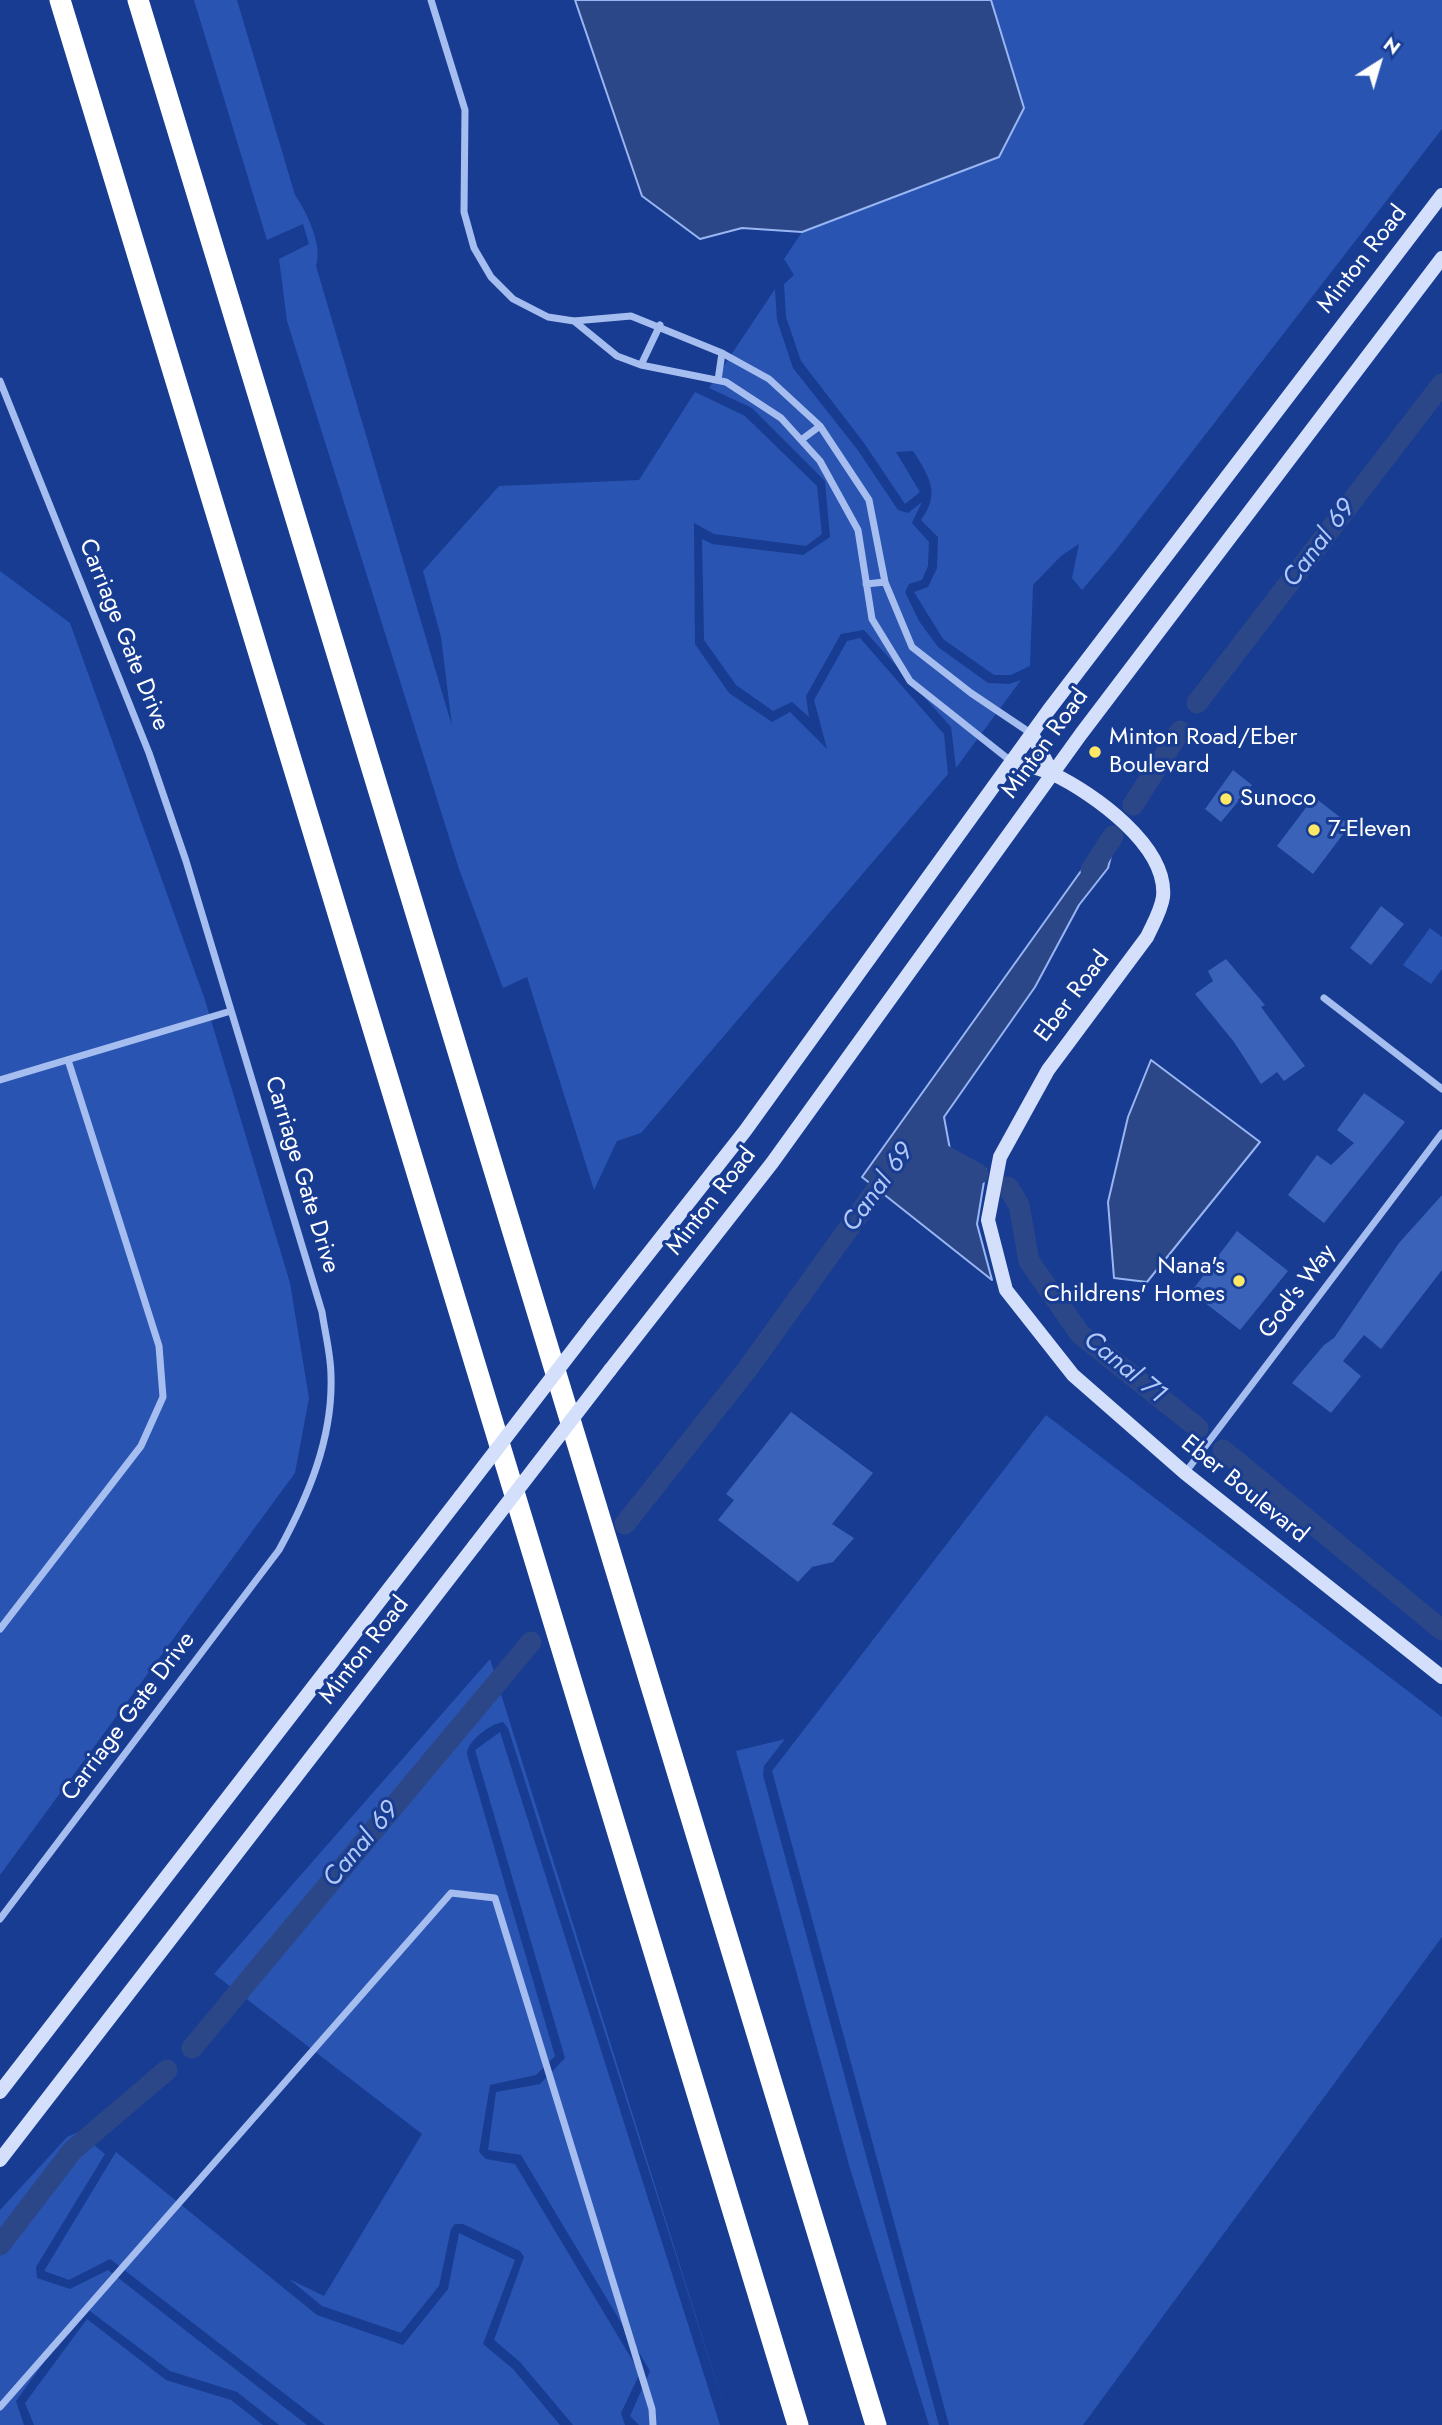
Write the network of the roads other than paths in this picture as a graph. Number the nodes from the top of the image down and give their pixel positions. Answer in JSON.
{"nodes":[{"id":1,"x":60,"y":0,"type":"edge"},
{"id":2,"x":138,"y":0,"type":"edge"},
{"id":3,"x":431,"y":0,"type":"edge"},
{"id":4,"x":1442,"y":195,"type":"edge"},
{"id":5,"x":1442,"y":258,"type":"edge"},
{"id":6,"x":574,"y":321,"type":"junction"},
{"id":7,"x":660,"y":326,"type":"junction"},
{"id":8,"x":722,"y":354,"type":"junction"},
{"id":9,"x":641,"y":365,"type":"junction"},
{"id":10,"x":718,"y":380,"type":"junction"},
{"id":11,"x":0,"y":382,"type":"edge"},
{"id":12,"x":820,"y":425,"type":"junction"},
{"id":13,"x":801,"y":440,"type":"junction"},
{"id":14,"x":885,"y":582,"type":"junction"},
{"id":15,"x":866,"y":584,"type":"junction"},
{"id":16,"x":1032,"y":734,"type":"junction"},
{"id":17,"x":1012,"y":762,"type":"junction"},
{"id":18,"x":1052,"y":773,"type":"junction"},
{"id":19,"x":1324,"y":998,"type":"dead end"},
{"id":20,"x":231,"y":1011,"type":"junction"},
{"id":21,"x":68,"y":1060,"type":"junction"},
{"id":22,"x":0,"y":1080,"type":"edge"},
{"id":23,"x":1442,"y":1089,"type":"edge"},
{"id":24,"x":1442,"y":1133,"type":"edge"},
{"id":25,"x":1006,"y":1290,"type":"joint"},
{"id":26,"x":1185,"y":1473,"type":"junction"},
{"id":27,"x":0,"y":1629,"type":"edge"},
{"id":28,"x":1442,"y":1677,"type":"edge"},
{"id":29,"x":0,"y":1919,"type":"edge"},
{"id":30,"x":0,"y":2092,"type":"edge"},
{"id":31,"x":0,"y":2160,"type":"edge"},
{"id":32,"x":0,"y":2407,"type":"edge"},
{"id":33,"x":653,"y":2425,"type":"edge"},
{"id":34,"x":799,"y":2425,"type":"edge"},
{"id":35,"x":876,"y":2425,"type":"edge"}],
"edges":[{"from":1,"to":34,"type":"highway"},
{"from":2,"to":35,"type":"highway"},
{"from":3,"to":6,"type":"street"},
{"from":4,"to":16,"type":"main road","name":"Minton Road"},
{"from":5,"to":18,"type":"main road","name":"Minton Road"},
{"from":6,"to":7,"type":"street"},
{"from":6,"to":9,"type":"street"},
{"from":7,"to":8,"type":"street"},
{"from":7,"to":9,"type":"street"},
{"from":8,"to":10,"type":"street"},
{"from":8,"to":12,"type":"street"},
{"from":9,"to":10,"type":"street"},
{"from":10,"to":13,"type":"street"},
{"from":11,"to":20,"type":"street","name":"Carriage Gate Drive"},
{"from":12,"to":13,"type":"street"},
{"from":12,"to":14,"type":"street"},
{"from":13,"to":15,"type":"street"},
{"from":14,"to":15,"type":"street"},
{"from":14,"to":16,"type":"street"},
{"from":15,"to":17,"type":"street"},
{"from":16,"to":17,"type":"main road","name":"Minton Road"},
{"from":16,"to":18,"type":"main road","name":"Eber Road"},
{"from":17,"to":18,"type":"main road","name":"Eber Road"},
{"from":17,"to":30,"type":"main road","name":"Minton Road","bridge":true},
{"from":18,"to":25,"type":"main road","name":"Eber Road"},
{"from":18,"to":31,"type":"main road","name":"Minton Road","bridge":true},
{"from":19,"to":23,"type":"street"},
{"from":20,"to":21,"type":"street"},
{"from":20,"to":29,"type":"street","name":"Carriage Gate Drive"},
{"from":21,"to":22,"type":"street"},
{"from":21,"to":27,"type":"street"},
{"from":24,"to":26,"type":"street","name":"God's Way"},
{"from":25,"to":26,"type":"main road","name":"Eber Boulevard"},
{"from":26,"to":28,"type":"main road","name":"Eber Boulevard"},
{"from":32,"to":33,"type":"street"}]}
